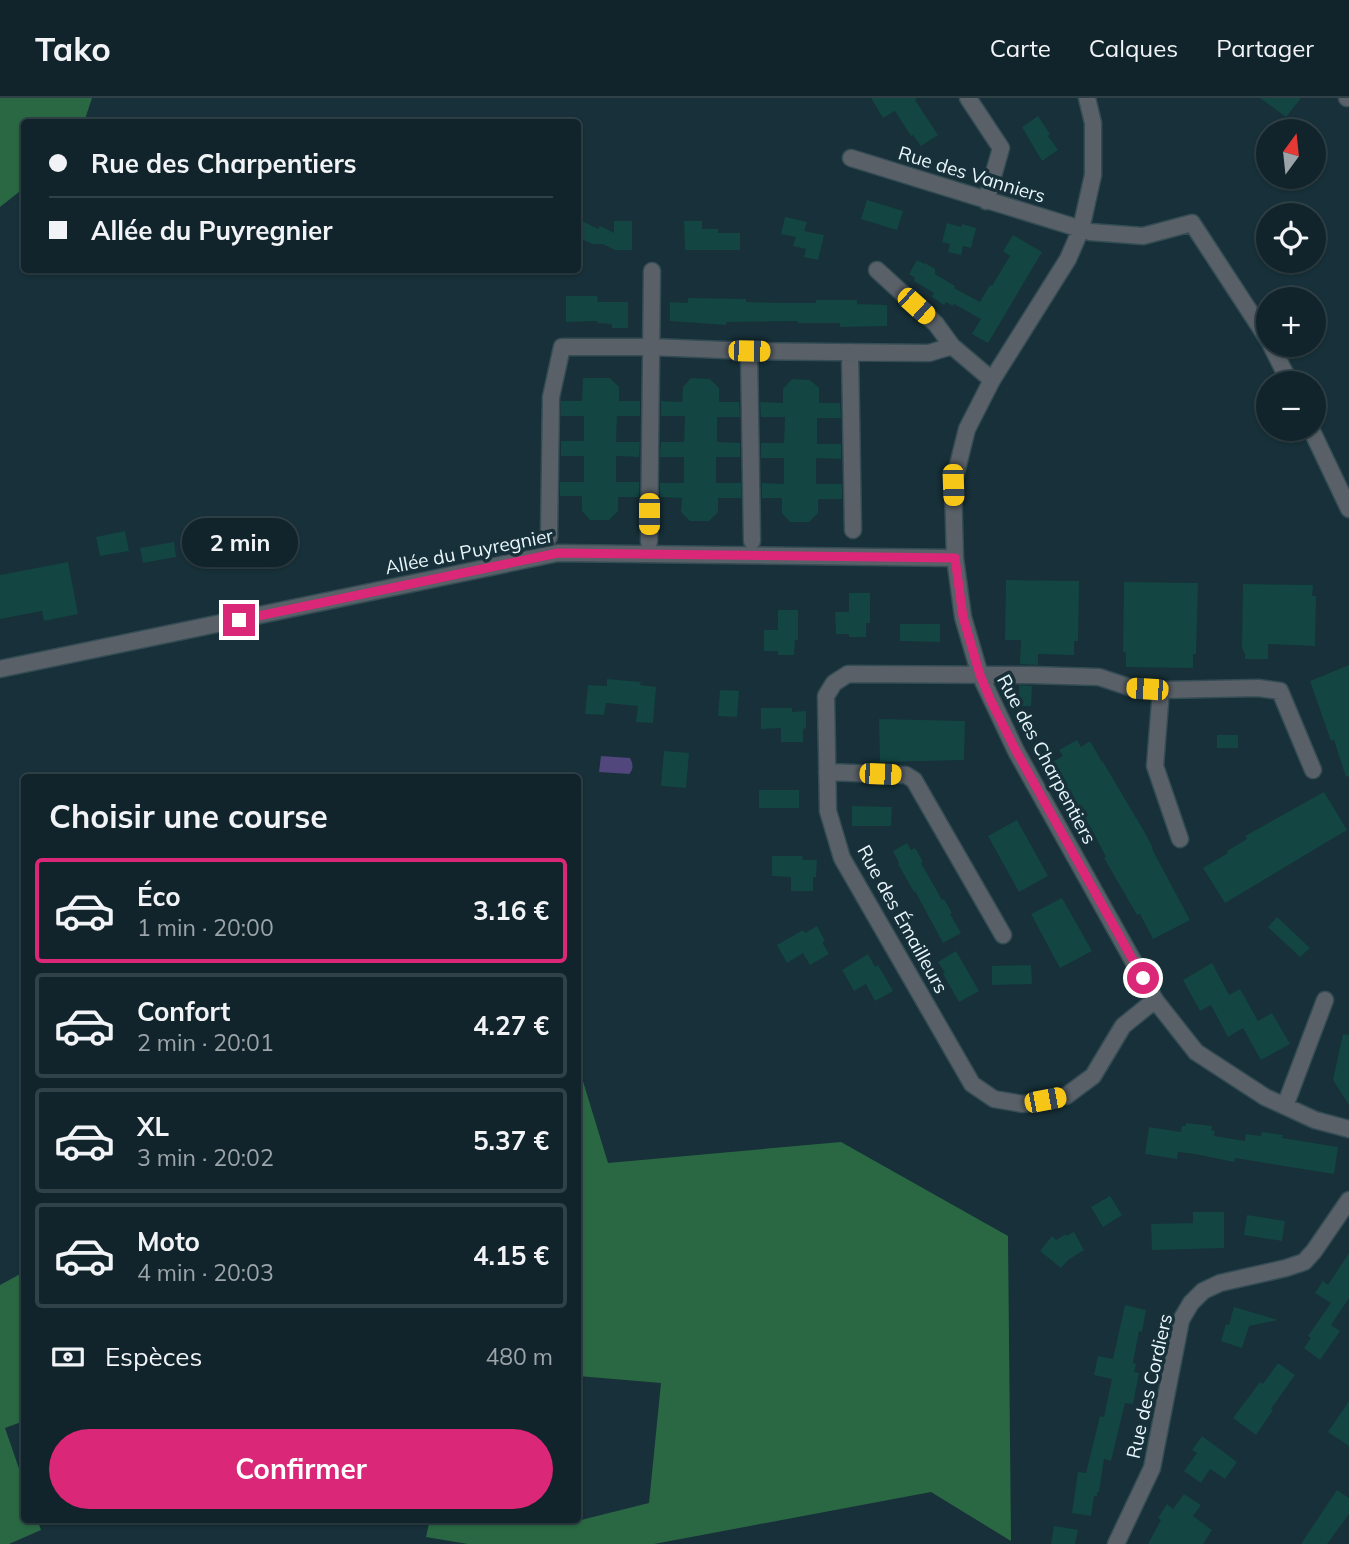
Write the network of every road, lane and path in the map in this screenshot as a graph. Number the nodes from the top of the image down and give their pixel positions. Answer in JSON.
{"nodes":[{"id":1,"x":968,"y":98,"type":"edge"},
{"id":2,"x":1087,"y":98,"type":"edge"},
{"id":3,"x":851,"y":158,"type":"dead end"},
{"id":4,"x":986,"y":201,"type":"junction"},
{"id":5,"x":1081,"y":229,"type":"junction"},
{"id":6,"x":877,"y":270,"type":"dead end"},
{"id":7,"x":652,"y":271,"type":"dead end"},
{"id":8,"x":1256,"y":321,"type":"edge"},
{"id":9,"x":952,"y":346,"type":"junction"},
{"id":10,"x":650,"y":347,"type":"junction"},
{"id":11,"x":749,"y":351,"type":"junction"},
{"id":12,"x":850,"y":352,"type":"junction"},
{"id":13,"x":992,"y":380,"type":"junction"},
{"id":14,"x":1317,"y":441,"type":"edge"},
{"id":15,"x":1349,"y":509,"type":"edge"},
{"id":16,"x":853,"y":530,"type":"dead end"},
{"id":17,"x":549,"y":537,"type":"dead end"},
{"id":18,"x":752,"y":541,"type":"dead end"},
{"id":19,"x":649,"y":542,"type":"dead end"},
{"id":20,"x":955,"y":558,"type":"junction"},
{"id":21,"x":0,"y":670,"type":"edge"},
{"id":22,"x":980,"y":675,"type":"junction"},
{"id":23,"x":1161,"y":690,"type":"junction"},
{"id":24,"x":1313,"y":770,"type":"dead end"},
{"id":25,"x":827,"y":772,"type":"junction"},
{"id":26,"x":1180,"y":839,"type":"dead end"},
{"id":27,"x":1003,"y":935,"type":"dead end"},
{"id":28,"x":1155,"y":1000,"type":"junction"},
{"id":29,"x":1325,"y":1000,"type":"dead end"},
{"id":30,"x":1285,"y":1106,"type":"junction"},
{"id":31,"x":1349,"y":1129,"type":"edge"},
{"id":32,"x":1349,"y":1200,"type":"edge"},
{"id":33,"x":1116,"y":1544,"type":"edge"}],
"edges":[{"from":1,"to":4,"type":"street"},
{"from":2,"to":5,"type":"street","name":"Rue des Charpentiers"},
{"from":3,"to":4,"type":"street","name":"Rue des Vanniers"},
{"from":4,"to":5,"type":"street","name":"Rue des Vanniers"},
{"from":5,"to":8,"type":"street","name":"Rue des Vanniers"},
{"from":5,"to":13,"type":"street","name":"Rue des Charpentiers"},
{"from":6,"to":9,"type":"street"},
{"from":7,"to":10,"type":"street"},
{"from":9,"to":12,"type":"street"},
{"from":9,"to":13,"type":"street"},
{"from":10,"to":11,"type":"street"},
{"from":10,"to":17,"type":"street"},
{"from":10,"to":19,"type":"street"},
{"from":11,"to":12,"type":"street"},
{"from":11,"to":18,"type":"street"},
{"from":12,"to":16,"type":"street"},
{"from":13,"to":20,"type":"street","name":"Rue des Charpentiers"},
{"from":14,"to":15,"type":"street"},
{"from":20,"to":21,"type":"street","name":"Allée du Puyregnier"},
{"from":20,"to":22,"type":"street","name":"Rue des Charpentiers"},
{"from":22,"to":23,"type":"street","name":"Rue des Émailleurs"},
{"from":22,"to":25,"type":"street","name":"Rue des Émailleurs"},
{"from":22,"to":28,"type":"street","name":"Rue des Charpentiers"},
{"from":23,"to":24,"type":"street","name":"Rue des Émailleurs"},
{"from":23,"to":26,"type":"street"},
{"from":25,"to":27,"type":"street"},
{"from":25,"to":28,"type":"street","name":"Rue des Émailleurs"},
{"from":28,"to":30,"type":"street","name":"Rue des Charpentiers"},
{"from":29,"to":30,"type":"street"},
{"from":30,"to":31,"type":"street","name":"Rue des Charpentiers"},
{"from":32,"to":33,"type":"street","name":"Rue des Cordiers"}]}
